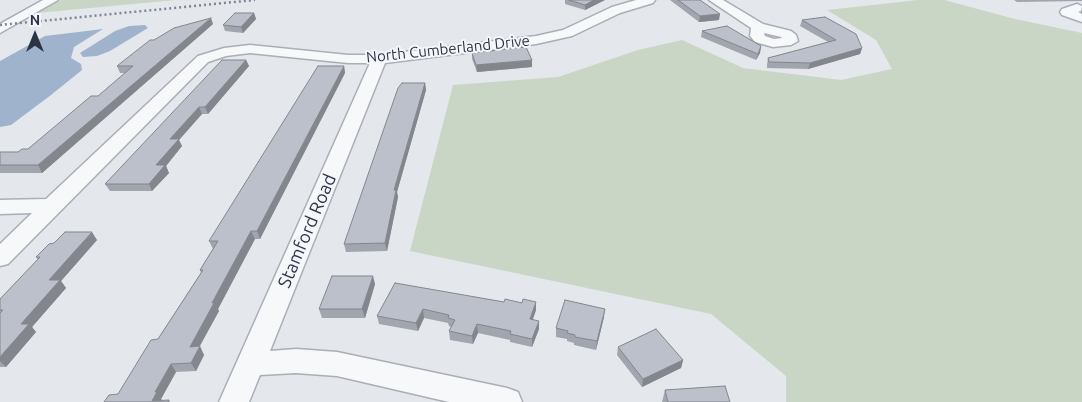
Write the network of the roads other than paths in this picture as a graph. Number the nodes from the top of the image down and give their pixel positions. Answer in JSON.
{"nodes":[{"id":1,"x":52,"y":0,"type":"edge"},
{"id":2,"x":649,"y":0,"type":"edge"},
{"id":3,"x":715,"y":0,"type":"edge"},
{"id":4,"x":1065,"y":0,"type":"edge"},
{"id":5,"x":1080,"y":12,"type":"edge"},
{"id":6,"x":758,"y":27,"type":"dead end"},
{"id":7,"x":0,"y":29,"type":"edge"},
{"id":8,"x":379,"y":58,"type":"junction"},
{"id":9,"x":52,"y":206,"type":"junction"},
{"id":10,"x":0,"y":207,"type":"edge"},
{"id":11,"x":0,"y":258,"type":"edge"},
{"id":12,"x":250,"y":364,"type":"junction"},
{"id":13,"x":234,"y":402,"type":"edge"},
{"id":14,"x":507,"y":402,"type":"edge"}],
"edges":[{"from":1,"to":7,"type":"street"},
{"from":2,"to":8,"type":"street","name":"North Cumberland Drive"},
{"from":3,"to":6,"type":"street"},
{"from":4,"to":5,"type":"street"},
{"from":8,"to":9,"type":"street","name":"North Cumberland Drive"},
{"from":8,"to":12,"type":"street","name":"Stamford Road"},
{"from":9,"to":10,"type":"street"},
{"from":9,"to":11,"type":"street","name":"North Cumberland Drive"},
{"from":12,"to":13,"type":"street","name":"Stamford Road"},
{"from":12,"to":14,"type":"street"}]}
